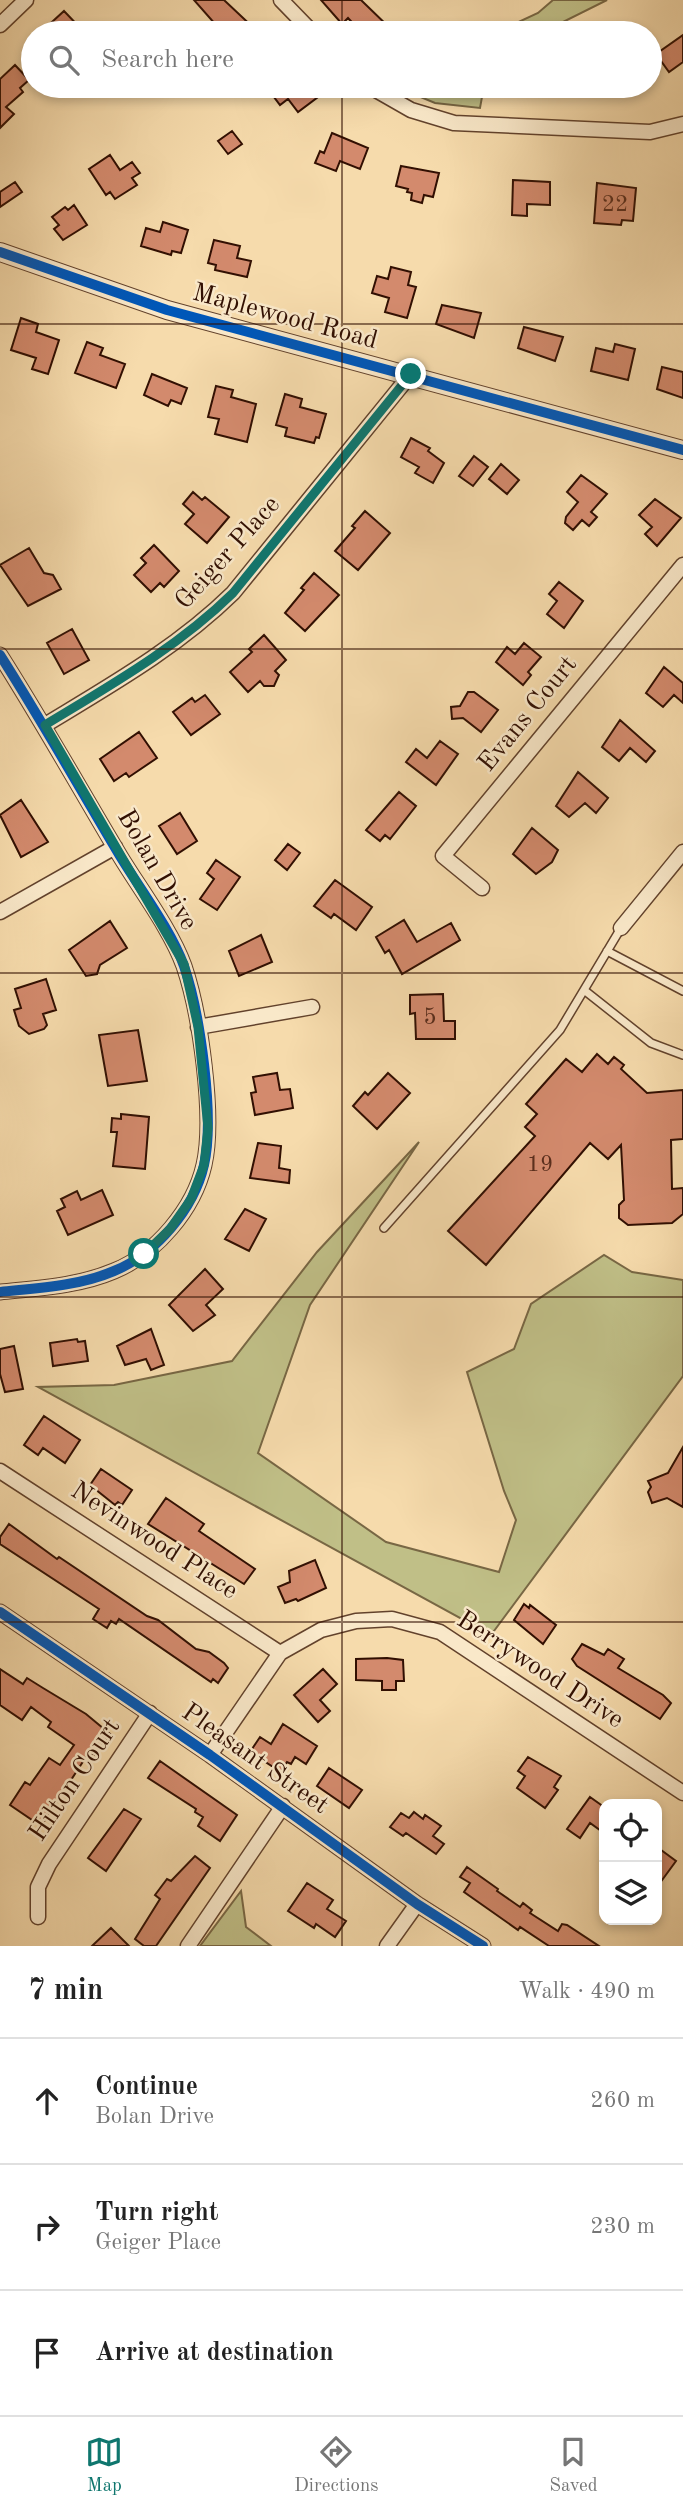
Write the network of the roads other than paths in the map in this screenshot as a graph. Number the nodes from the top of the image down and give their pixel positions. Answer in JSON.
{"nodes":[{"id":1,"x":26,"y":0,"type":"edge"},
{"id":2,"x":281,"y":0,"type":"edge"},
{"id":3,"x":301,"y":21,"type":"edge"},
{"id":4,"x":0,"y":25,"type":"edge"},
{"id":5,"x":390,"y":98,"type":"edge"},
{"id":6,"x":683,"y":124,"type":"edge"},
{"id":7,"x":0,"y":252,"type":"edge"},
{"id":8,"x":411,"y":374,"type":"junction"},
{"id":9,"x":683,"y":450,"type":"edge"},
{"id":10,"x":683,"y":565,"type":"edge"},
{"id":11,"x":0,"y":655,"type":"edge"},
{"id":12,"x":45,"y":725,"type":"junction"},
{"id":13,"x":115,"y":847,"type":"junction"},
{"id":14,"x":683,"y":852,"type":"edge"},
{"id":15,"x":482,"y":888,"type":"dead end"},
{"id":16,"x":1,"y":912,"type":"edge"},
{"id":17,"x":621,"y":928,"type":"joint"},
{"id":18,"x":607,"y":951,"type":"junction"},
{"id":19,"x":584,"y":990,"type":"junction"},
{"id":20,"x":683,"y":991,"type":"edge"},
{"id":21,"x":312,"y":1007,"type":"dead end"},
{"id":22,"x":198,"y":1027,"type":"junction"},
{"id":23,"x":683,"y":1055,"type":"edge"},
{"id":24,"x":384,"y":1228,"type":"dead end"},
{"id":25,"x":0,"y":1292,"type":"edge"},
{"id":26,"x":0,"y":1471,"type":"edge"},
{"id":27,"x":0,"y":1612,"type":"edge"},
{"id":28,"x":280,"y":1653,"type":"junction"},
{"id":29,"x":150,"y":1713,"type":"junction"},
{"id":30,"x":210,"y":1755,"type":"junction"},
{"id":31,"x":683,"y":1793,"type":"edge"},
{"id":32,"x":283,"y":1806,"type":"junction"},
{"id":33,"x":417,"y":1904,"type":"junction"},
{"id":34,"x":38,"y":1917,"type":"dead end"},
{"id":35,"x":187,"y":1946,"type":"edge"},
{"id":36,"x":387,"y":1946,"type":"edge"},
{"id":37,"x":483,"y":1946,"type":"edge"}],
"edges":[{"from":1,"to":4,"type":"street"},
{"from":2,"to":3,"type":"street"},
{"from":5,"to":6,"type":"street"},
{"from":7,"to":8,"type":"street","name":"Maplewood Road"},
{"from":8,"to":9,"type":"street","name":"Maplewood Road"},
{"from":8,"to":12,"type":"street","name":"Geiger Place"},
{"from":10,"to":15,"type":"street","name":"Evans Court"},
{"from":11,"to":12,"type":"street","name":"Bolan Drive"},
{"from":12,"to":13,"type":"street","name":"Bolan Drive"},
{"from":13,"to":16,"type":"street"},
{"from":13,"to":22,"type":"street","name":"Bolan Drive"},
{"from":14,"to":17,"type":"street"},
{"from":17,"to":18,"type":"lane"},
{"from":18,"to":19,"type":"lane"},
{"from":18,"to":20,"type":"lane"},
{"from":19,"to":23,"type":"lane"},
{"from":19,"to":24,"type":"lane"},
{"from":21,"to":22,"type":"street"},
{"from":22,"to":25,"type":"street","name":"Bolan Drive"},
{"from":26,"to":28,"type":"street","name":"Nevinwood Place"},
{"from":27,"to":29,"type":"street","name":"Pleasant Street"},
{"from":28,"to":30,"type":"street","name":"Berrywood Drive"},
{"from":28,"to":31,"type":"street","name":"Berrywood Drive"},
{"from":29,"to":30,"type":"street","name":"Pleasant Street"},
{"from":29,"to":34,"type":"street","name":"Hilton Court"},
{"from":30,"to":32,"type":"street","name":"Pleasant Street"},
{"from":32,"to":33,"type":"street","name":"Pleasant Street"},
{"from":32,"to":35,"type":"street"},
{"from":33,"to":36,"type":"street"},
{"from":33,"to":37,"type":"street","name":"Pleasant Street"}]}
